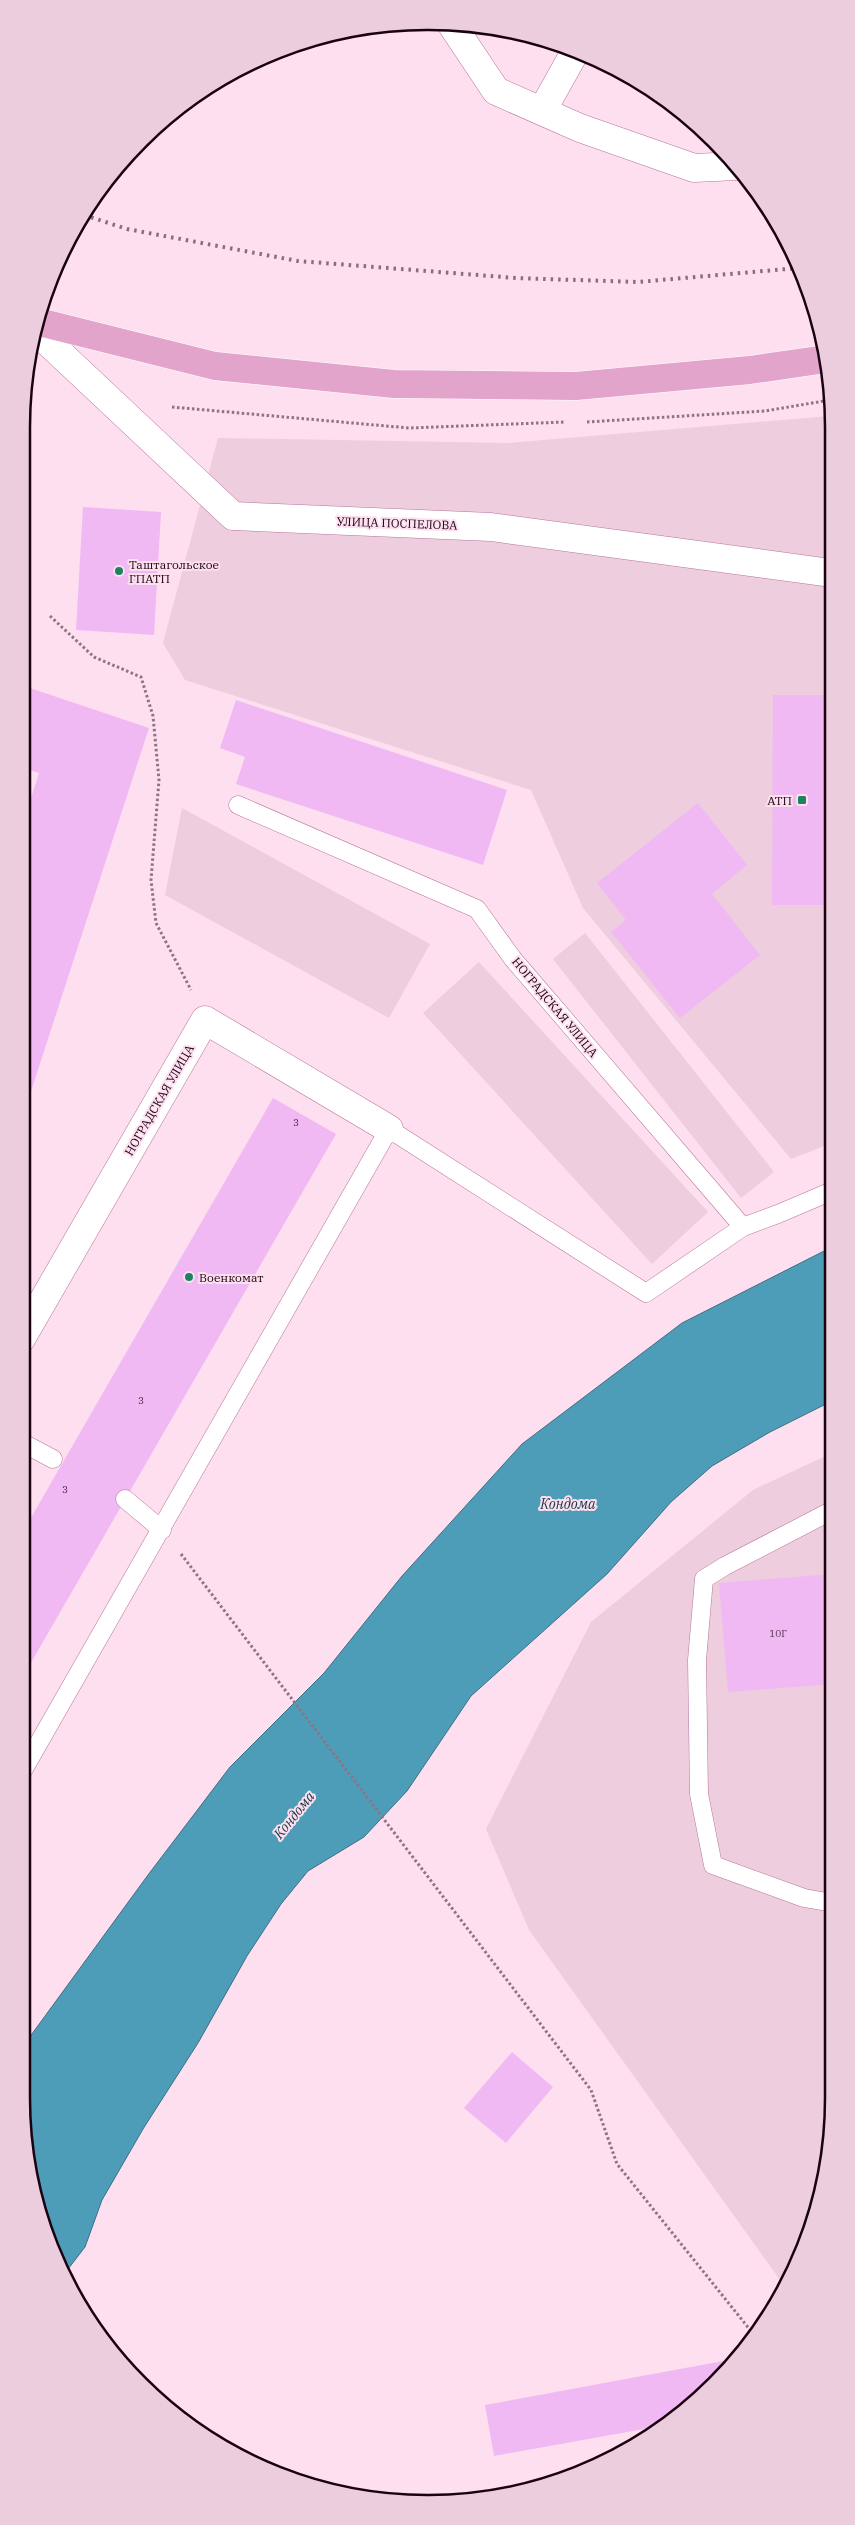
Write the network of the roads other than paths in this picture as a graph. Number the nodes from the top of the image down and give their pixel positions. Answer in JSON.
{"nodes":[{"id":1,"x":456,"y":31,"type":"edge"},
{"id":2,"x":571,"y":57,"type":"edge"},
{"id":3,"x":542,"y":111,"type":"junction"},
{"id":4,"x":727,"y":166,"type":"edge"},
{"id":5,"x":45,"y":323,"type":"edge"},
{"id":6,"x":41,"y":336,"type":"edge"},
{"id":7,"x":819,"y":360,"type":"edge"},
{"id":8,"x":825,"y":572,"type":"edge"},
{"id":9,"x":238,"y":805,"type":"dead end"},
{"id":10,"x":389,"y":1129,"type":"junction"},
{"id":11,"x":825,"y":1194,"type":"edge"},
{"id":12,"x":742,"y":1227,"type":"junction"},
{"id":13,"x":30,"y":1324,"type":"edge"},
{"id":14,"x":30,"y":1447,"type":"edge"},
{"id":15,"x":53,"y":1459,"type":"dead end"},
{"id":16,"x":125,"y":1499,"type":"dead end"},
{"id":17,"x":825,"y":1514,"type":"edge"},
{"id":18,"x":162,"y":1530,"type":"junction"},
{"id":19,"x":30,"y":1758,"type":"edge"},
{"id":20,"x":825,"y":1902,"type":"edge"}],
"edges":[{"from":1,"to":3,"type":"street"},
{"from":2,"to":3,"type":"street"},
{"from":3,"to":4,"type":"street"},
{"from":5,"to":7,"type":"main road"},
{"from":6,"to":8,"type":"street","name":"УЛИЦА ПОСПЕЛОВА"},
{"from":9,"to":12,"type":"lane","name":"НОГРАДСКАЯ УЛИЦА"},
{"from":10,"to":12,"type":"lane"},
{"from":10,"to":13,"type":"street","name":"НОГРАДСКАЯ УЛИЦА"},
{"from":10,"to":18,"type":"lane"},
{"from":11,"to":12,"type":"lane"},
{"from":14,"to":15,"type":"lane"},
{"from":16,"to":18,"type":"lane"},
{"from":17,"to":20,"type":"lane"},
{"from":18,"to":19,"type":"lane"}]}
